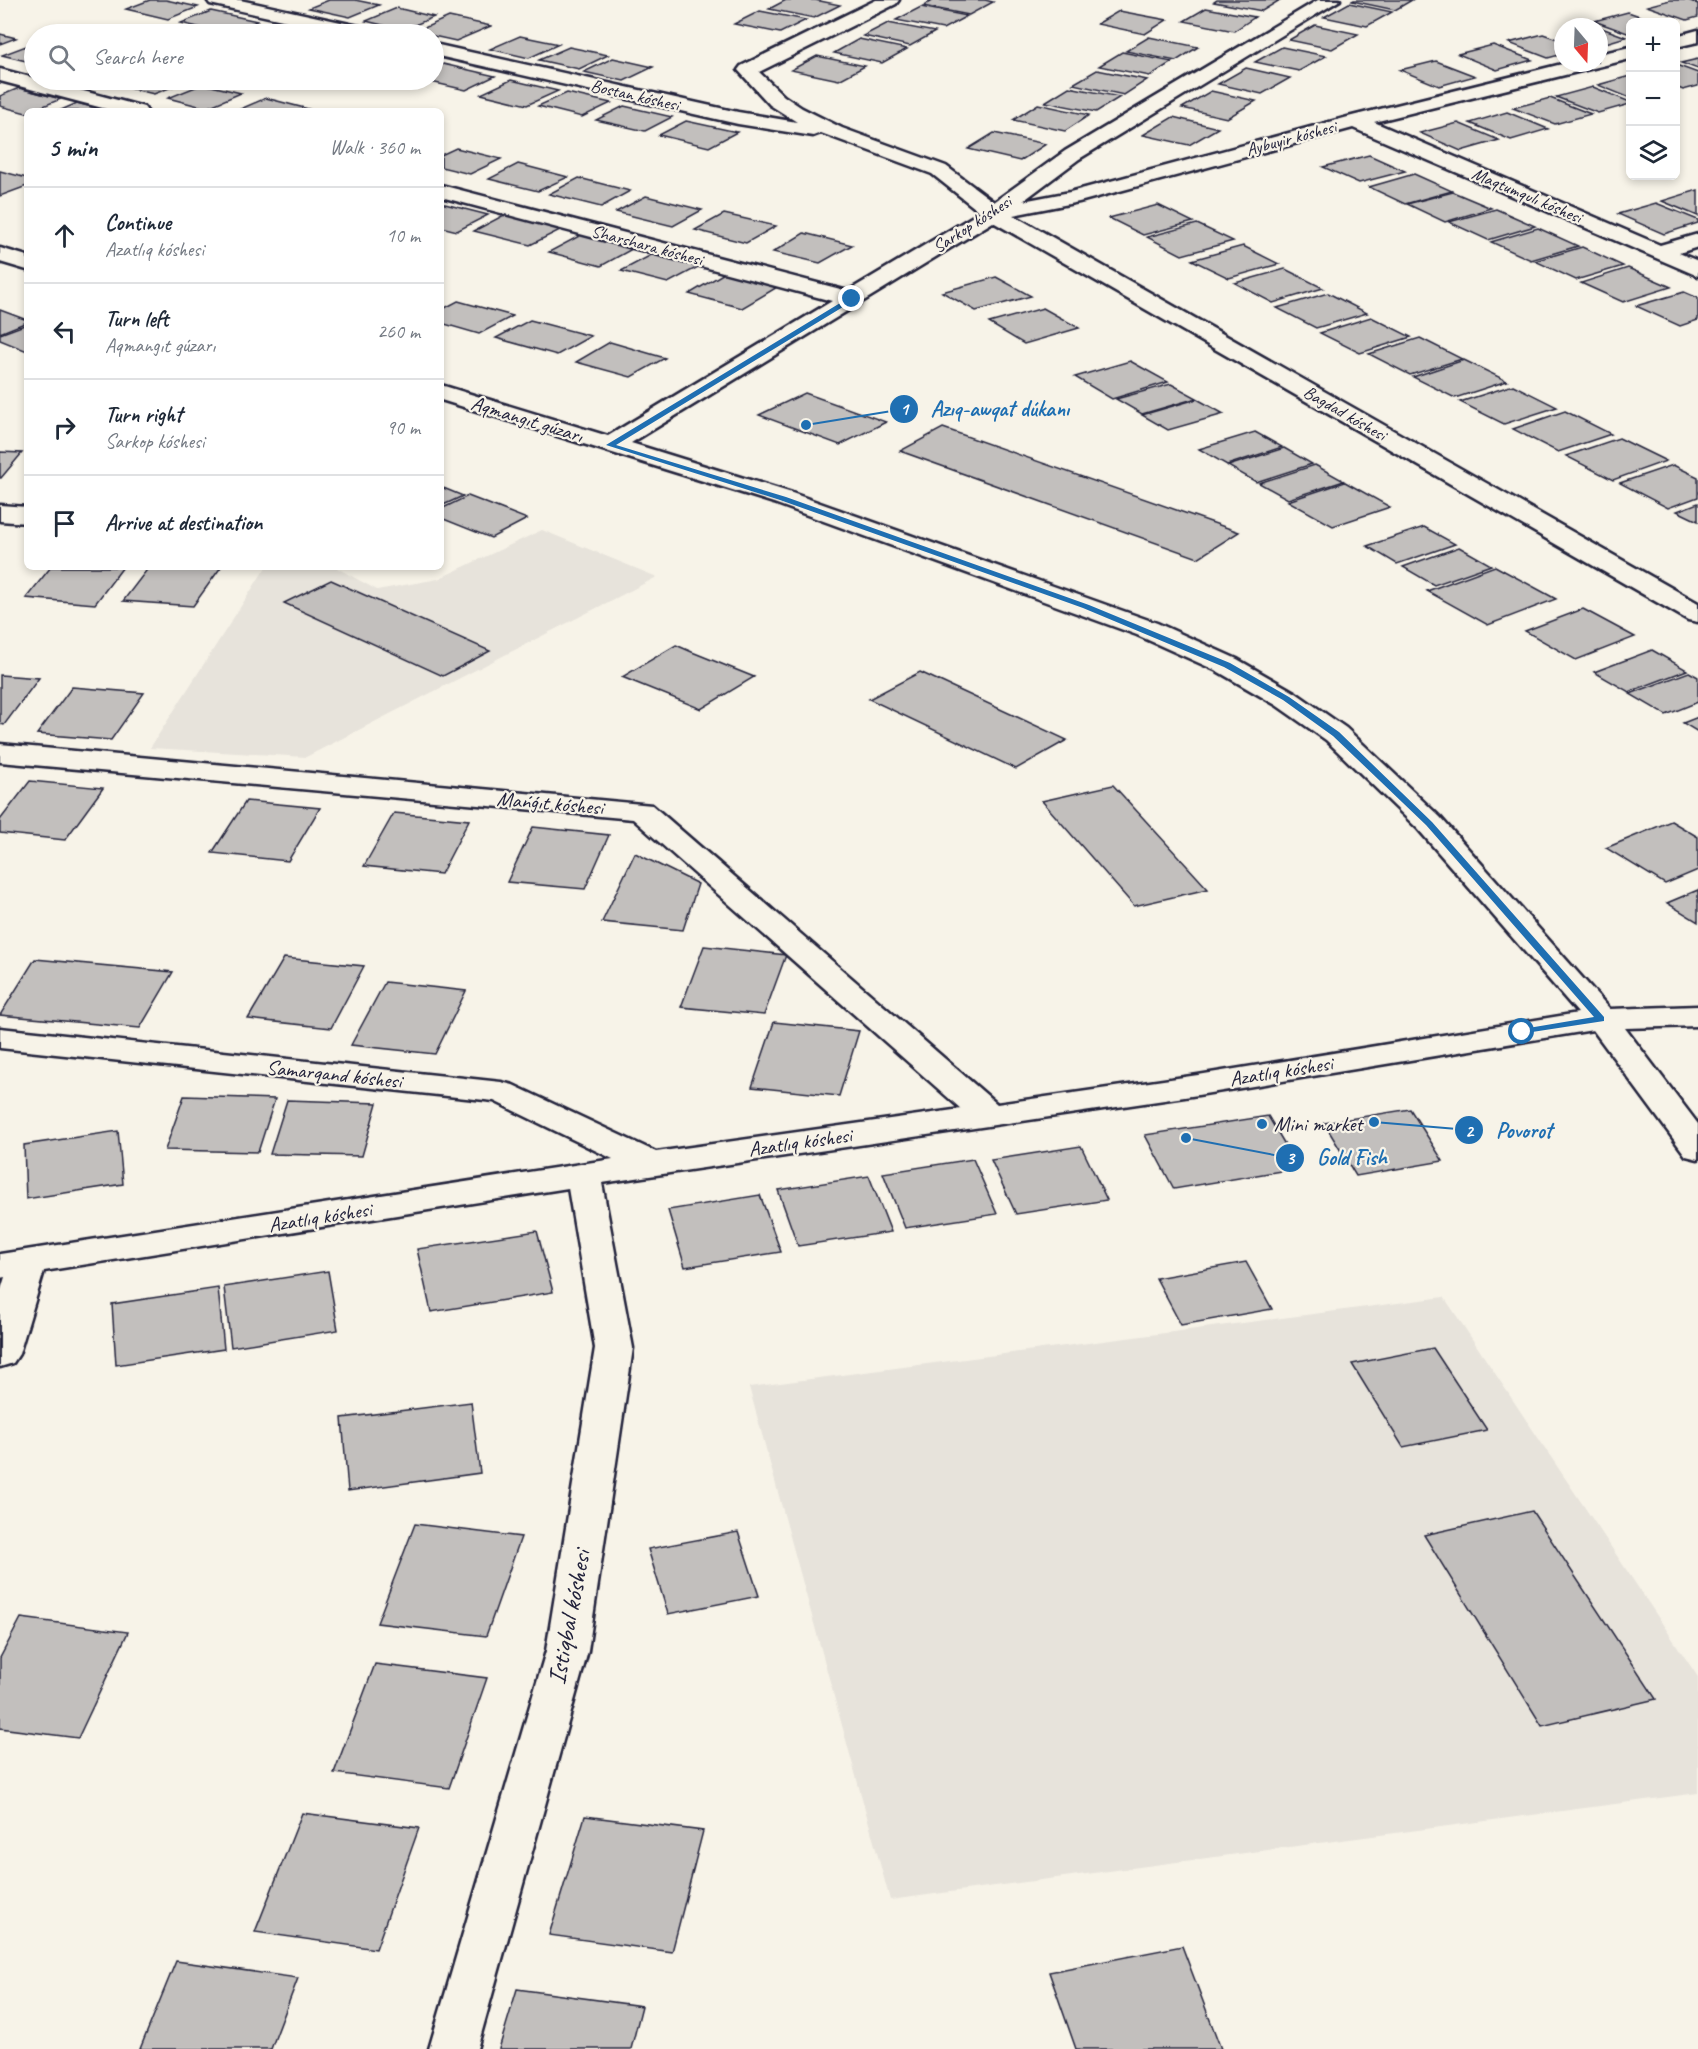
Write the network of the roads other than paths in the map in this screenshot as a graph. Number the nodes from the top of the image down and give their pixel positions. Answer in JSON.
{"nodes":[{"id":1,"x":216,"y":0,"type":"edge"},
{"id":2,"x":890,"y":0,"type":"edge"},
{"id":3,"x":1331,"y":0,"type":"edge"},
{"id":4,"x":323,"y":24,"type":"edge"},
{"id":5,"x":1698,"y":36,"type":"edge"},
{"id":6,"x":1680,"y":41,"type":"edge"},
{"id":7,"x":444,"y":51,"type":"edge"},
{"id":8,"x":1626,"y":54,"type":"edge"},
{"id":9,"x":1608,"y":58,"type":"edge"},
{"id":10,"x":1554,"y":72,"type":"edge"},
{"id":11,"x":0,"y":75,"type":"edge"},
{"id":12,"x":24,"y":81,"type":"edge"},
{"id":13,"x":57,"y":90,"type":"edge"},
{"id":14,"x":126,"y":108,"type":"edge"},
{"id":15,"x":1355,"y":121,"type":"junction"},
{"id":16,"x":838,"y":134,"type":"junction"},
{"id":17,"x":444,"y":192,"type":"edge"},
{"id":18,"x":993,"y":213,"type":"junction"},
{"id":19,"x":1698,"y":240,"type":"edge"},
{"id":20,"x":1659,"y":252,"type":"junction"},
{"id":21,"x":0,"y":255,"type":"edge"},
{"id":22,"x":24,"y":262,"type":"edge"},
{"id":23,"x":1698,"y":269,"type":"edge"},
{"id":24,"x":852,"y":299,"type":"junction"},
{"id":25,"x":444,"y":393,"type":"edge"},
{"id":26,"x":610,"y":445,"type":"junction"},
{"id":27,"x":0,"y":513,"type":"edge"},
{"id":28,"x":24,"y":515,"type":"edge"},
{"id":29,"x":1698,"y":614,"type":"edge"},
{"id":30,"x":0,"y":753,"type":"edge"},
{"id":31,"x":1698,"y":1016,"type":"edge"},
{"id":32,"x":1601,"y":1019,"type":"junction"},
{"id":33,"x":0,"y":1038,"type":"edge"},
{"id":34,"x":988,"y":1114,"type":"junction"},
{"id":35,"x":1698,"y":1148,"type":"edge"},
{"id":36,"x":652,"y":1164,"type":"junction"},
{"id":37,"x":583,"y":1176,"type":"junction"},
{"id":38,"x":14,"y":1264,"type":"edge"},
{"id":39,"x":0,"y":1354,"type":"edge"},
{"id":40,"x":453,"y":2049,"type":"edge"}],
"edges":[{"from":1,"to":4,"type":"street"},
{"from":2,"to":16,"type":"street"},
{"from":3,"to":18,"type":"street","name":"Sarkop kóshesi"},
{"from":5,"to":6,"type":"street"},
{"from":7,"to":16,"type":"street","name":"Bostan kóshesi"},
{"from":8,"to":9,"type":"street"},
{"from":10,"to":15,"type":"street","name":"Aybuyir kóshesi"},
{"from":11,"to":12,"type":"street"},
{"from":13,"to":14,"type":"street"},
{"from":15,"to":18,"type":"street","name":"Aybuyir kóshesi"},
{"from":15,"to":20,"type":"street","name":"Maqtumqulı kóshesi"},
{"from":16,"to":18,"type":"street","name":"Bagdad kóshesi"},
{"from":17,"to":24,"type":"street","name":"Sharshara kóshesi"},
{"from":18,"to":24,"type":"street","name":"Sarkop kóshesi"},
{"from":18,"to":29,"type":"street","name":"Bagdad kóshesi"},
{"from":19,"to":20,"type":"street"},
{"from":20,"to":23,"type":"street","name":"Maqtumqulı kóshesi"},
{"from":21,"to":22,"type":"street"},
{"from":24,"to":26,"type":"street","name":"Sarkop kóshesi"},
{"from":25,"to":26,"type":"street","name":"Aqmangıt gúzarı"},
{"from":26,"to":32,"type":"street","name":"Aqmangıt gúzarı"},
{"from":27,"to":28,"type":"street"},
{"from":30,"to":34,"type":"street","name":"Mańǵıt kóshesi"},
{"from":31,"to":32,"type":"street","name":"Azatlıq kóshesi"},
{"from":32,"to":34,"type":"street","name":"Azatlıq kóshesi"},
{"from":32,"to":35,"type":"street","name":"Aqmangıt gúzarı"},
{"from":33,"to":36,"type":"street","name":"Samarqand kóshesi"},
{"from":34,"to":36,"type":"street","name":"Azatlıq kóshesi"},
{"from":36,"to":37,"type":"street","name":"Azatlıq kóshesi"},
{"from":37,"to":38,"type":"street","name":"Azatlıq kóshesi"},
{"from":37,"to":40,"type":"street","name":"Istiqbal kóshesi"},
{"from":38,"to":39,"type":"street"}]}
